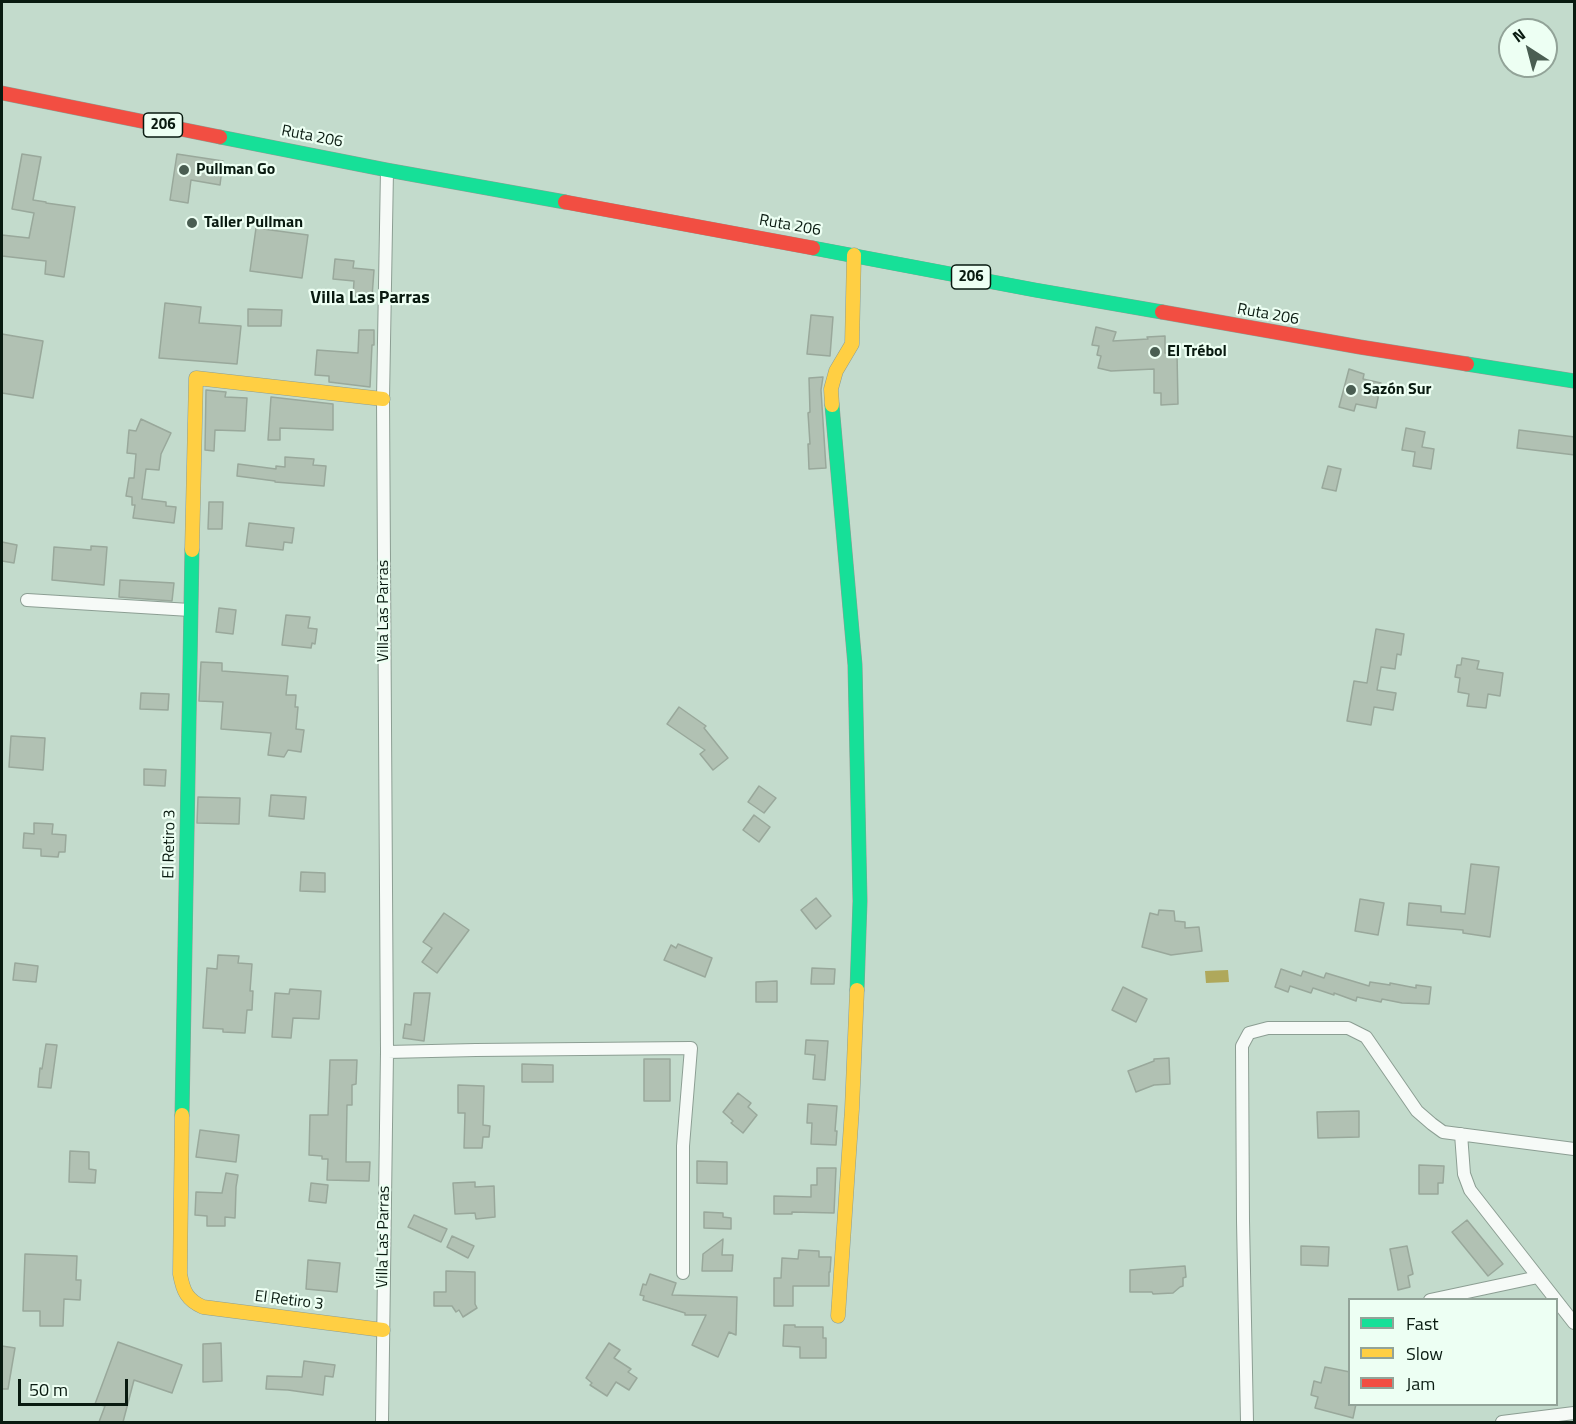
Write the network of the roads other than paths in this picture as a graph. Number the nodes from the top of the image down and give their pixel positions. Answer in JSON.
{"nodes":[{"id":1,"x":2,"y":93,"type":"edge"},
{"id":2,"x":387,"y":170,"type":"junction"},
{"id":3,"x":854,"y":255,"type":"junction"},
{"id":4,"x":1575,"y":381,"type":"edge"},
{"id":5,"x":383,"y":399,"type":"junction"},
{"id":6,"x":27,"y":600,"type":"dead end"},
{"id":7,"x":190,"y":610,"type":"junction"},
{"id":8,"x":387,"y":1052,"type":"junction"},
{"id":9,"x":1461,"y":1134,"type":"junction"},
{"id":10,"x":1575,"y":1149,"type":"edge"},
{"id":11,"x":683,"y":1273,"type":"dead end"},
{"id":12,"x":1538,"y":1277,"type":"junction"},
{"id":13,"x":1435,"y":1298,"type":"edge"},
{"id":14,"x":1554,"y":1298,"type":"edge"},
{"id":15,"x":1558,"y":1302,"type":"edge"},
{"id":16,"x":838,"y":1317,"type":"dead end"},
{"id":17,"x":1575,"y":1323,"type":"edge"},
{"id":18,"x":383,"y":1330,"type":"junction"},
{"id":19,"x":1575,"y":1413,"type":"edge"},
{"id":20,"x":382,"y":1422,"type":"edge"},
{"id":21,"x":1246,"y":1422,"type":"edge"},
{"id":22,"x":1502,"y":1422,"type":"edge"}],
"edges":[{"from":1,"to":2,"type":"main road","name":"Ruta 206","number":"206"},
{"from":2,"to":3,"type":"main road","name":"Ruta 206","number":"206"},
{"from":2,"to":5,"type":"street","name":"Villa Las Parras"},
{"from":3,"to":4,"type":"main road","name":"Ruta 206","number":"206"},
{"from":3,"to":16,"type":"main road"},
{"from":5,"to":7,"type":"main road","name":"El Retiro 3"},
{"from":5,"to":8,"type":"street","name":"Villa Las Parras"},
{"from":6,"to":7,"type":"street"},
{"from":7,"to":18,"type":"main road","name":"El Retiro 3"},
{"from":8,"to":11,"type":"street"},
{"from":8,"to":18,"type":"street","name":"Villa Las Parras"},
{"from":9,"to":10,"type":"street"},
{"from":9,"to":12,"type":"street"},
{"from":9,"to":21,"type":"street"},
{"from":12,"to":13,"type":"street"},
{"from":12,"to":14,"type":"street"},
{"from":15,"to":17,"type":"street"},
{"from":18,"to":20,"type":"street","name":"Villa Las Parras"},
{"from":19,"to":22,"type":"street"}]}
